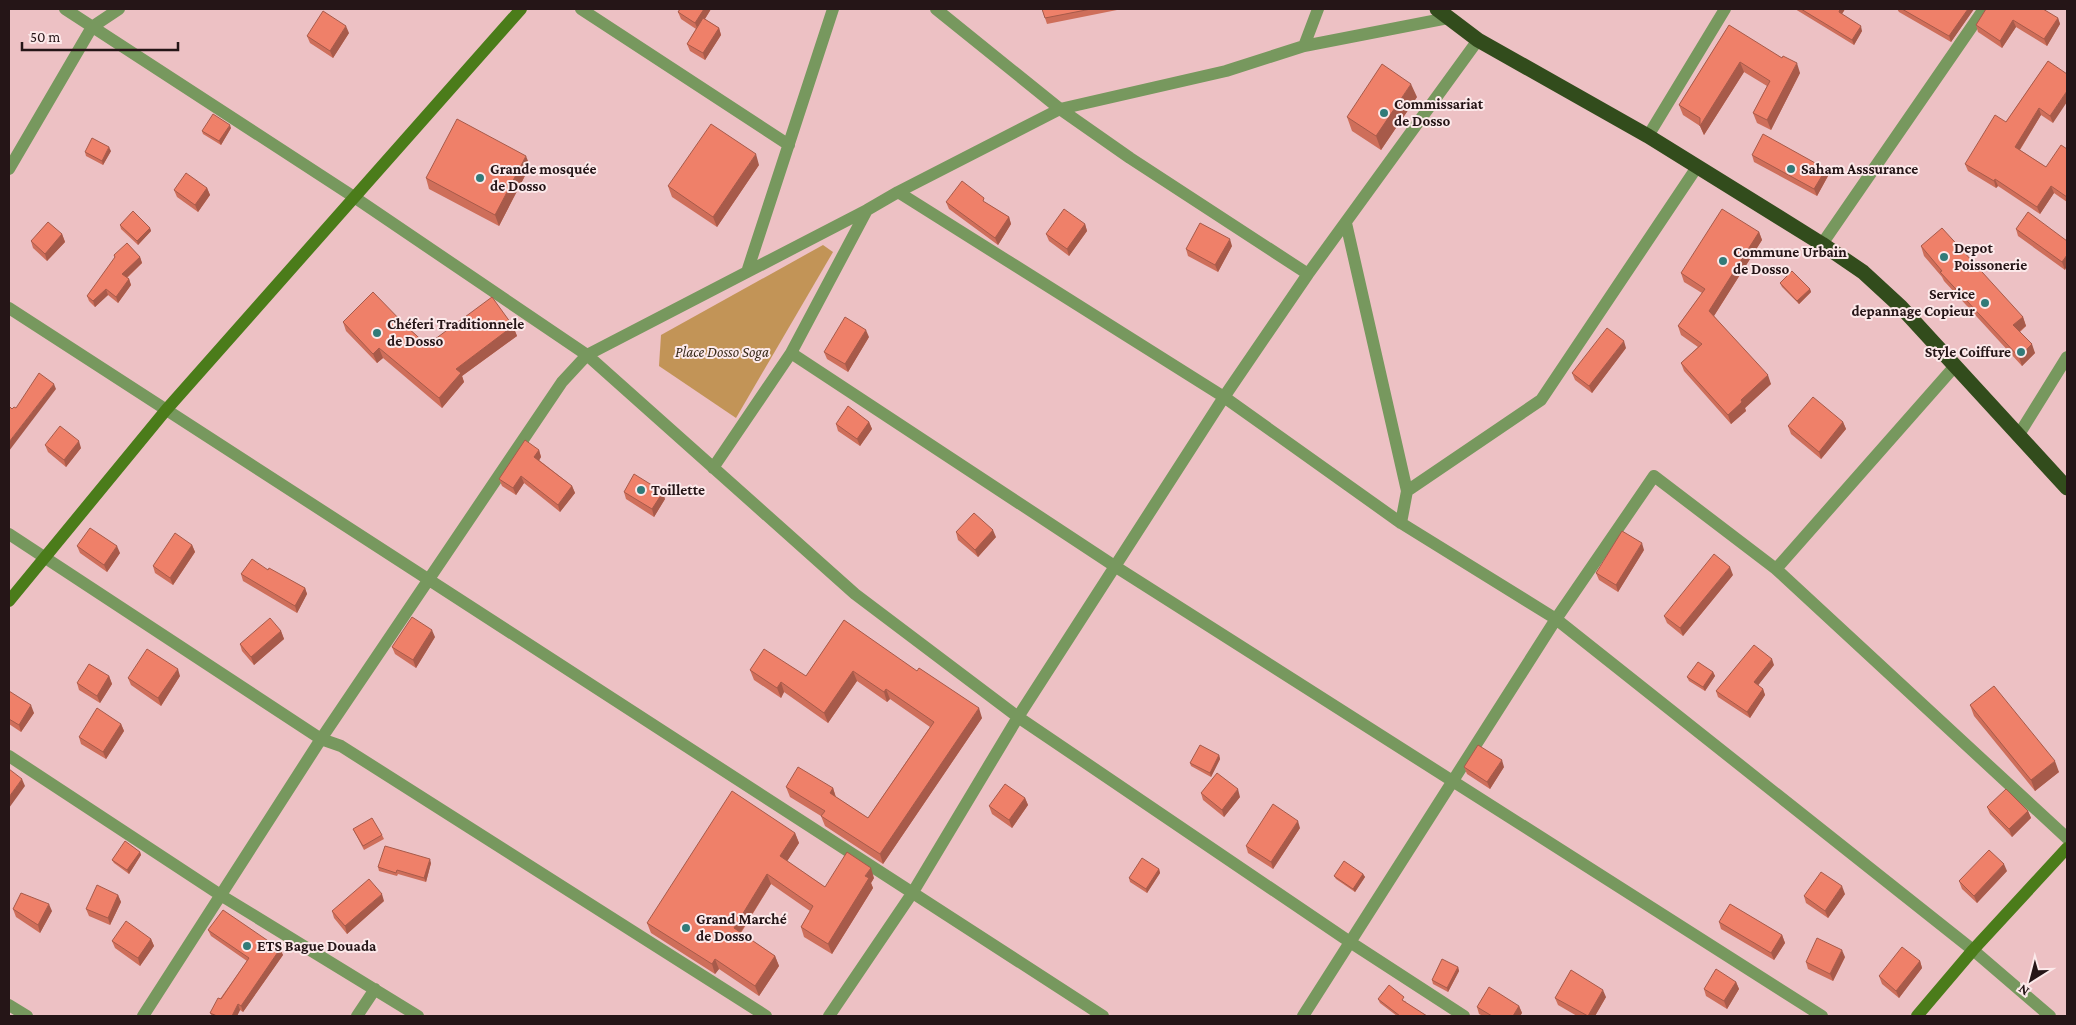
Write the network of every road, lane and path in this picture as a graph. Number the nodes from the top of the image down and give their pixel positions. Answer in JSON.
{"nodes":[{"id":1,"x":65,"y":9,"type":"edge"},
{"id":2,"x":119,"y":9,"type":"edge"},
{"id":3,"x":521,"y":9,"type":"edge"},
{"id":4,"x":581,"y":9,"type":"edge"},
{"id":5,"x":834,"y":9,"type":"edge"},
{"id":6,"x":936,"y":9,"type":"edge"},
{"id":7,"x":1318,"y":9,"type":"edge"},
{"id":8,"x":1725,"y":9,"type":"edge"},
{"id":9,"x":1984,"y":9,"type":"edge"},
{"id":10,"x":1443,"y":14,"type":"edge"},
{"id":11,"x":92,"y":27,"type":"junction"},
{"id":12,"x":1478,"y":40,"type":"junction"},
{"id":13,"x":1304,"y":46,"type":"junction"},
{"id":14,"x":1060,"y":109,"type":"junction"},
{"id":15,"x":1648,"y":136,"type":"junction"},
{"id":16,"x":789,"y":145,"type":"junction"},
{"id":17,"x":1696,"y":167,"type":"junction"},
{"id":18,"x":9,"y":169,"type":"edge"},
{"id":19,"x":898,"y":192,"type":"junction"},
{"id":20,"x":354,"y":197,"type":"junction"},
{"id":21,"x":867,"y":210,"type":"junction"},
{"id":22,"x":1346,"y":223,"type":"junction"},
{"id":23,"x":1822,"y":244,"type":"junction"},
{"id":24,"x":747,"y":272,"type":"junction"},
{"id":25,"x":1308,"y":274,"type":"junction"},
{"id":26,"x":9,"y":308,"type":"edge"},
{"id":27,"x":790,"y":353,"type":"junction"},
{"id":28,"x":587,"y":355,"type":"junction"},
{"id":29,"x":2067,"y":357,"type":"edge"},
{"id":30,"x":1955,"y":366,"type":"junction"},
{"id":31,"x":1224,"y":397,"type":"junction"},
{"id":32,"x":166,"y":410,"type":"junction"},
{"id":33,"x":2018,"y":436,"type":"junction"},
{"id":34,"x":713,"y":468,"type":"junction"},
{"id":35,"x":2067,"y":488,"type":"edge"},
{"id":36,"x":1407,"y":491,"type":"junction"},
{"id":37,"x":1401,"y":523,"type":"junction"},
{"id":38,"x":9,"y":534,"type":"edge"},
{"id":39,"x":45,"y":557,"type":"junction"},
{"id":40,"x":1116,"y":567,"type":"junction"},
{"id":41,"x":1776,"y":569,"type":"junction"},
{"id":42,"x":428,"y":579,"type":"junction"},
{"id":43,"x":9,"y":601,"type":"edge"},
{"id":44,"x":1556,"y":620,"type":"junction"},
{"id":45,"x":1018,"y":717,"type":"junction"},
{"id":46,"x":321,"y":738,"type":"junction"},
{"id":47,"x":9,"y":756,"type":"edge"},
{"id":48,"x":1453,"y":782,"type":"junction"},
{"id":49,"x":2067,"y":838,"type":"edge"},
{"id":50,"x":2067,"y":848,"type":"edge"},
{"id":51,"x":913,"y":892,"type":"junction"},
{"id":52,"x":222,"y":896,"type":"junction"},
{"id":53,"x":1350,"y":942,"type":"junction"},
{"id":54,"x":1973,"y":950,"type":"junction"},
{"id":55,"x":375,"y":989,"type":"junction"},
{"id":56,"x":9,"y":1005,"type":"edge"},
{"id":57,"x":27,"y":1016,"type":"edge"},
{"id":58,"x":143,"y":1016,"type":"edge"},
{"id":59,"x":357,"y":1016,"type":"edge"},
{"id":60,"x":418,"y":1016,"type":"edge"},
{"id":61,"x":766,"y":1016,"type":"edge"},
{"id":62,"x":829,"y":1016,"type":"edge"},
{"id":63,"x":1103,"y":1016,"type":"edge"},
{"id":64,"x":1302,"y":1016,"type":"edge"},
{"id":65,"x":1464,"y":1016,"type":"edge"},
{"id":66,"x":1822,"y":1016,"type":"edge"},
{"id":67,"x":1917,"y":1016,"type":"edge"},
{"id":68,"x":2050,"y":1016,"type":"edge"}],
"edges":[{"from":1,"to":11,"type":"street"},
{"from":2,"to":11,"type":"street"},
{"from":3,"to":20,"type":"street"},
{"from":4,"to":16,"type":"street"},
{"from":5,"to":16,"type":"street"},
{"from":6,"to":14,"type":"street"},
{"from":7,"to":13,"type":"street"},
{"from":8,"to":15,"type":"street"},
{"from":9,"to":23,"type":"street"},
{"from":10,"to":12,"type":"highway"},
{"from":10,"to":13,"type":"street"},
{"from":11,"to":18,"type":"street"},
{"from":11,"to":20,"type":"street"},
{"from":12,"to":15,"type":"highway"},
{"from":12,"to":22,"type":"street"},
{"from":13,"to":14,"type":"street"},
{"from":14,"to":19,"type":"street"},
{"from":14,"to":25,"type":"street"},
{"from":15,"to":17,"type":"highway"},
{"from":16,"to":24,"type":"street"},
{"from":17,"to":23,"type":"highway"},
{"from":17,"to":36,"type":"street"},
{"from":19,"to":21,"type":"street"},
{"from":19,"to":31,"type":"street"},
{"from":20,"to":28,"type":"street"},
{"from":20,"to":32,"type":"street"},
{"from":21,"to":24,"type":"street"},
{"from":21,"to":27,"type":"street"},
{"from":22,"to":25,"type":"street"},
{"from":22,"to":36,"type":"street"},
{"from":23,"to":30,"type":"highway"},
{"from":24,"to":28,"type":"street"},
{"from":25,"to":31,"type":"street"},
{"from":26,"to":32,"type":"street"},
{"from":27,"to":34,"type":"street"},
{"from":27,"to":40,"type":"street"},
{"from":28,"to":34,"type":"street"},
{"from":28,"to":42,"type":"street"},
{"from":29,"to":33,"type":"street"},
{"from":30,"to":33,"type":"highway"},
{"from":30,"to":41,"type":"street"},
{"from":31,"to":37,"type":"street"},
{"from":31,"to":40,"type":"street"},
{"from":32,"to":39,"type":"street"},
{"from":32,"to":42,"type":"street"},
{"from":33,"to":35,"type":"highway"},
{"from":34,"to":45,"type":"street"},
{"from":36,"to":37,"type":"street"},
{"from":37,"to":44,"type":"street"},
{"from":38,"to":39,"type":"street"},
{"from":39,"to":43,"type":"street"},
{"from":39,"to":46,"type":"street"},
{"from":40,"to":45,"type":"street"},
{"from":40,"to":48,"type":"street"},
{"from":41,"to":44,"type":"street"},
{"from":41,"to":49,"type":"street"},
{"from":42,"to":46,"type":"street"},
{"from":42,"to":51,"type":"street"},
{"from":44,"to":48,"type":"street"},
{"from":44,"to":54,"type":"street"},
{"from":45,"to":51,"type":"street"},
{"from":45,"to":53,"type":"street"},
{"from":46,"to":52,"type":"street"},
{"from":46,"to":61,"type":"street"},
{"from":47,"to":52,"type":"street"},
{"from":48,"to":53,"type":"street"},
{"from":48,"to":66,"type":"street"},
{"from":50,"to":54,"type":"street"},
{"from":51,"to":62,"type":"street"},
{"from":51,"to":63,"type":"street"},
{"from":52,"to":55,"type":"street"},
{"from":52,"to":58,"type":"street"},
{"from":53,"to":64,"type":"street"},
{"from":53,"to":65,"type":"street"},
{"from":54,"to":67,"type":"street"},
{"from":54,"to":68,"type":"street"},
{"from":55,"to":59,"type":"street"},
{"from":55,"to":60,"type":"street"},
{"from":56,"to":57,"type":"street"}]}
